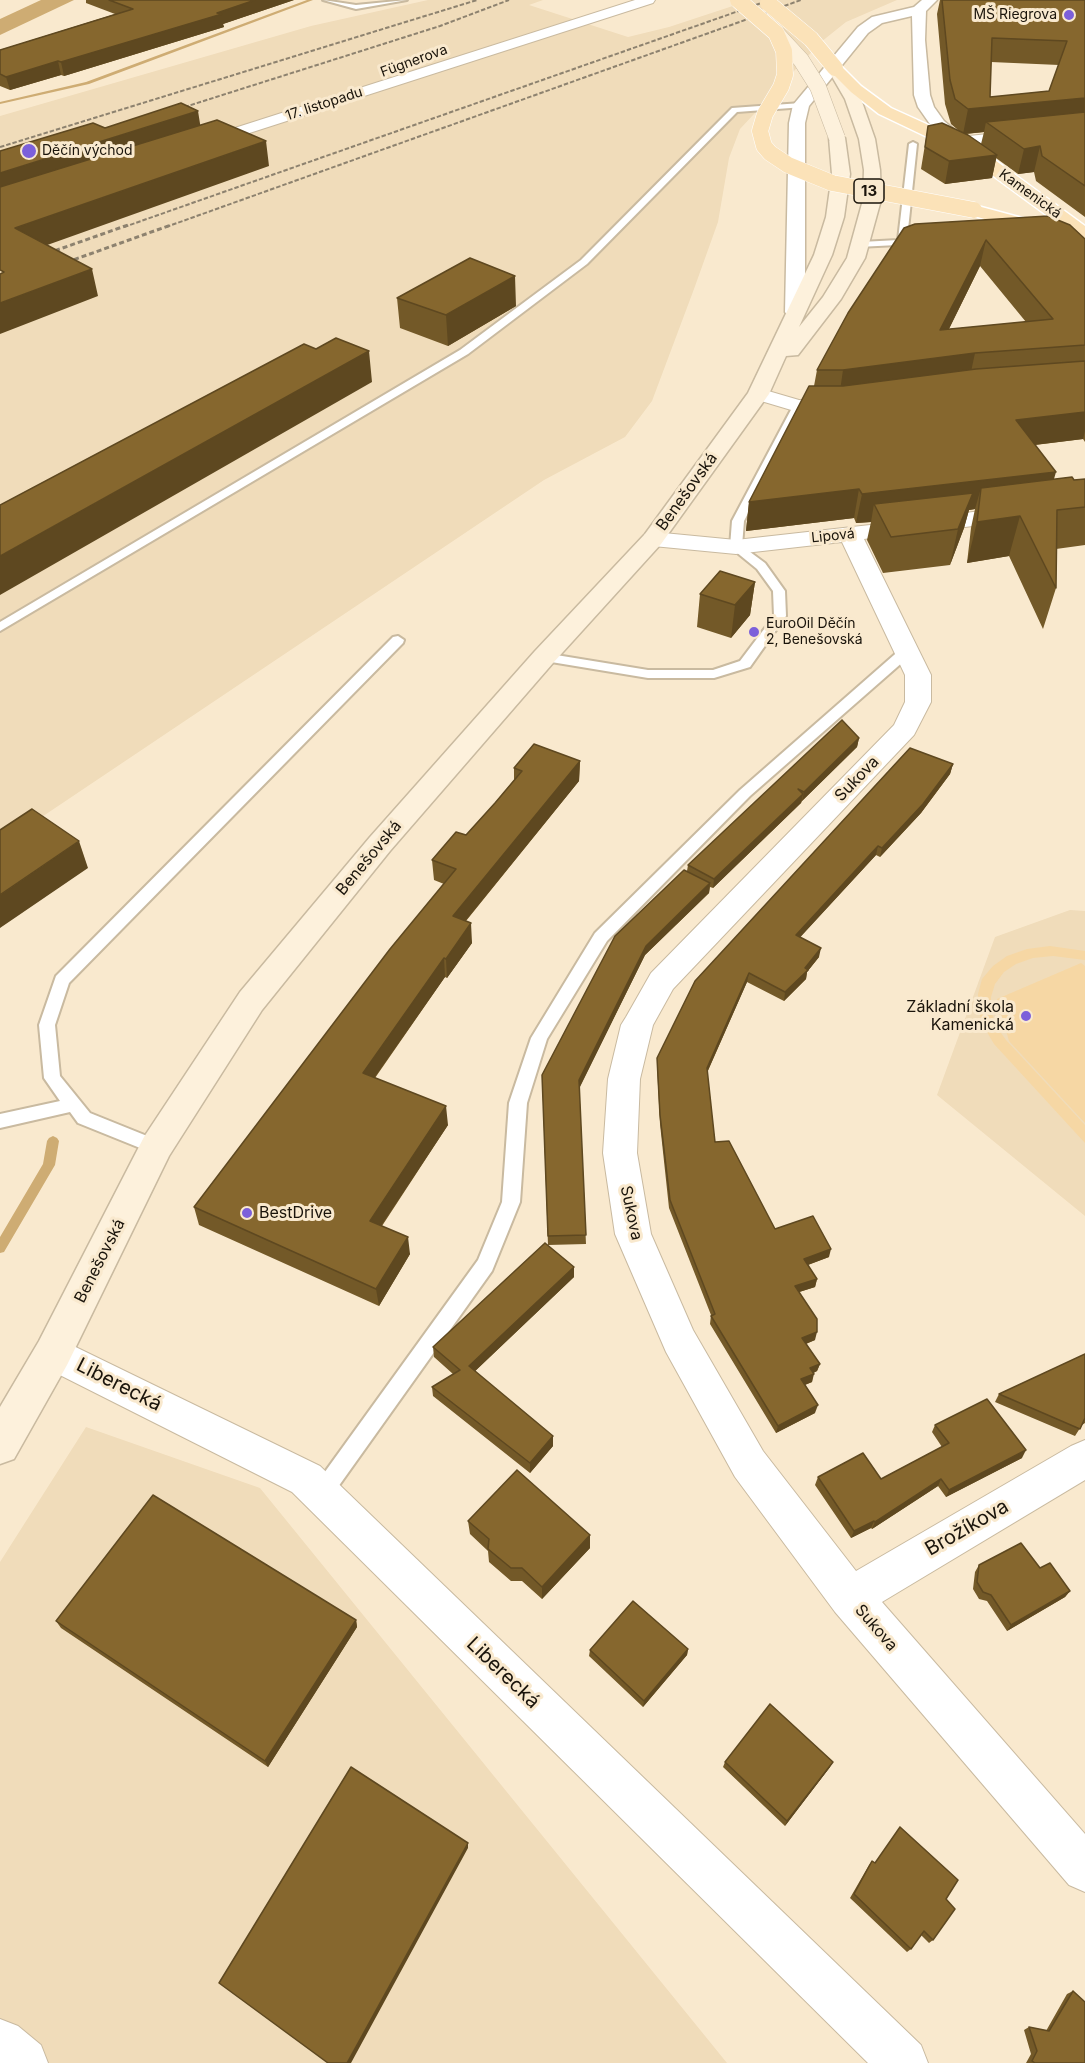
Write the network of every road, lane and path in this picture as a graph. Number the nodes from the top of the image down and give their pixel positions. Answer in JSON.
{"nodes":[{"id":1,"x":326,"y":0,"type":"edge"},
{"id":2,"x":404,"y":0,"type":"edge"},
{"id":3,"x":595,"y":0,"type":"edge"},
{"id":4,"x":648,"y":0,"type":"edge"},
{"id":5,"x":738,"y":0,"type":"edge"},
{"id":6,"x":764,"y":0,"type":"edge"},
{"id":7,"x":924,"y":5,"type":"edge"},
{"id":8,"x":621,"y":9,"type":"junction"},
{"id":9,"x":776,"y":33,"type":"junction"},
{"id":10,"x":474,"y":40,"type":"dead end"},
{"id":11,"x":835,"y":68,"type":"junction"},
{"id":12,"x":801,"y":105,"type":"junction"},
{"id":13,"x":1085,"y":129,"type":"edge"},
{"id":14,"x":912,"y":144,"type":"dead end"},
{"id":15,"x":187,"y":145,"type":"joint"},
{"id":16,"x":965,"y":146,"type":"junction"},
{"id":17,"x":1084,"y":238,"type":"edge"},
{"id":18,"x":923,"y":241,"type":"edge"},
{"id":19,"x":902,"y":242,"type":"junction"},
{"id":20,"x":861,"y":245,"type":"junction"},
{"id":21,"x":795,"y":312,"type":"junction"},
{"id":22,"x":758,"y":394,"type":"junction"},
{"id":23,"x":863,"y":403,"type":"edge"},
{"id":24,"x":798,"y":406,"type":"junction"},
{"id":25,"x":1085,"y":505,"type":"edge"},
{"id":26,"x":850,"y":534,"type":"junction"},
{"id":27,"x":653,"y":539,"type":"junction"},
{"id":28,"x":736,"y":547,"type":"junction"},
{"id":29,"x":0,"y":627,"type":"edge"},
{"id":30,"x":398,"y":640,"type":"dead end"},
{"id":31,"x":907,"y":651,"type":"junction"},
{"id":32,"x":543,"y":657,"type":"junction"},
{"id":33,"x":72,"y":1105,"type":"junction"},
{"id":34,"x":0,"y":1121,"type":"edge"},
{"id":35,"x":156,"y":1147,"type":"junction"},
{"id":36,"x":53,"y":1353,"type":"junction"},
{"id":37,"x":0,"y":1445,"type":"edge"},
{"id":38,"x":1085,"y":1459,"type":"edge"},
{"id":39,"x":321,"y":1494,"type":"junction"},
{"id":40,"x":850,"y":1598,"type":"junction"},
{"id":41,"x":1085,"y":1869,"type":"edge"},
{"id":42,"x":0,"y":2044,"type":"edge"},
{"id":43,"x":23,"y":2063,"type":"edge"},
{"id":44,"x":903,"y":2063,"type":"edge"}],
"edges":[{"from":1,"to":2,"type":"lane"},
{"from":3,"to":8,"type":"street"},
{"from":4,"to":8,"type":"street","name":"17. listopadu"},
{"from":5,"to":9,"type":"main road","bridge":true},
{"from":6,"to":11,"type":"main road","number":"13","bridge":true},
{"from":7,"to":12,"type":"street"},
{"from":7,"to":16,"type":"street","name":"Kamenická"},
{"from":8,"to":15,"type":"street","name":"17. listopadu"},
{"from":9,"to":17,"type":"main road","number":"13","bridge":true},
{"from":9,"to":21,"type":"main road","name":"Benešovská","bridge":true},
{"from":10,"to":15,"type":"street","name":"Fügnerova"},
{"from":11,"to":16,"type":"main road","number":"13"},
{"from":11,"to":20,"type":"main road"},
{"from":12,"to":21,"type":"street","name":"Benešovská"},
{"from":12,"to":29,"type":"lane"},
{"from":13,"to":16,"type":"street"},
{"from":14,"to":19,"type":"lane"},
{"from":16,"to":17,"type":"main road","name":"Kamenická","number":"13"},
{"from":18,"to":19,"type":"lane"},
{"from":19,"to":20,"type":"lane"},
{"from":20,"to":22,"type":"main road"},
{"from":21,"to":22,"type":"main road","name":"Benešovská"},
{"from":22,"to":24,"type":"street"},
{"from":22,"to":27,"type":"main road","name":"Benešovská"},
{"from":23,"to":24,"type":"street"},
{"from":24,"to":28,"type":"lane"},
{"from":25,"to":26,"type":"street","name":"Lipová"},
{"from":26,"to":28,"type":"street","name":"Lipová"},
{"from":26,"to":31,"type":"street","name":"Sukova"},
{"from":27,"to":28,"type":"street","name":"Lipová"},
{"from":27,"to":32,"type":"main road","name":"Benešovská"},
{"from":28,"to":32,"type":"lane"},
{"from":30,"to":33,"type":"lane"},
{"from":31,"to":39,"type":"lane"},
{"from":31,"to":40,"type":"street","name":"Sukova"},
{"from":32,"to":35,"type":"main road","name":"Benešovská"},
{"from":33,"to":34,"type":"lane"},
{"from":33,"to":35,"type":"lane"},
{"from":35,"to":36,"type":"main road","name":"Benešovská"},
{"from":36,"to":37,"type":"main road","name":"Benešovská"},
{"from":36,"to":39,"type":"street","name":"Liberecká"},
{"from":38,"to":40,"type":"street","name":"Brožíkova"},
{"from":39,"to":44,"type":"street","name":"Liberecká"},
{"from":40,"to":41,"type":"street","name":"Sukova"},
{"from":42,"to":43,"type":"street"}]}
